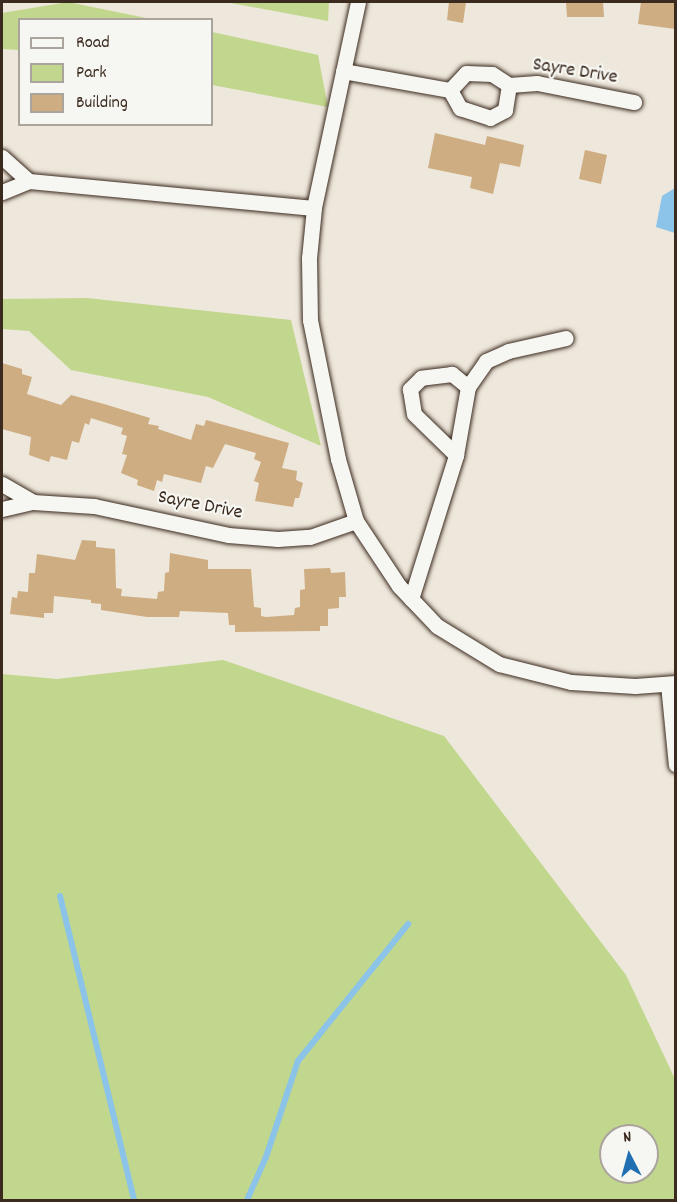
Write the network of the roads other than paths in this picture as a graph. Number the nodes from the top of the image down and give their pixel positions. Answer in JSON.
{"nodes":[{"id":1,"x":358,"y":2,"type":"edge"},
{"id":2,"x":343,"y":71,"type":"junction"},
{"id":3,"x":509,"y":85,"type":"junction"},
{"id":4,"x":450,"y":90,"type":"junction"},
{"id":5,"x":634,"y":102,"type":"dead end"},
{"id":6,"x":2,"y":157,"type":"edge"},
{"id":7,"x":29,"y":181,"type":"junction"},
{"id":8,"x":2,"y":192,"type":"edge"},
{"id":9,"x":314,"y":208,"type":"junction"},
{"id":10,"x":566,"y":338,"type":"dead end"},
{"id":11,"x":468,"y":387,"type":"junction"},
{"id":12,"x":456,"y":455,"type":"junction"},
{"id":13,"x":2,"y":484,"type":"edge"},
{"id":14,"x":33,"y":502,"type":"junction"},
{"id":15,"x":2,"y":509,"type":"edge"},
{"id":16,"x":356,"y":521,"type":"junction"},
{"id":17,"x":411,"y":599,"type":"junction"},
{"id":18,"x":672,"y":683,"type":"edge"},
{"id":19,"x":675,"y":765,"type":"edge"}],
"edges":[{"from":1,"to":2,"type":"street"},
{"from":2,"to":4,"type":"street"},
{"from":2,"to":9,"type":"street"},
{"from":3,"to":4,"type":"street","name":"Sayre Drive"},
{"from":3,"to":4,"type":"street","name":"Sayre Drive"},
{"from":3,"to":5,"type":"street","name":"Sayre Drive"},
{"from":6,"to":7,"type":"street"},
{"from":7,"to":8,"type":"street"},
{"from":7,"to":9,"type":"street"},
{"from":9,"to":16,"type":"street"},
{"from":10,"to":11,"type":"street"},
{"from":11,"to":12,"type":"street"},
{"from":11,"to":12,"type":"street"},
{"from":12,"to":17,"type":"street"},
{"from":13,"to":14,"type":"street","name":"Sayre Drive"},
{"from":14,"to":15,"type":"street","name":"Sayre Drive"},
{"from":14,"to":16,"type":"street","name":"Sayre Drive"},
{"from":16,"to":17,"type":"street"},
{"from":17,"to":18,"type":"street"},
{"from":18,"to":19,"type":"street"}]}
